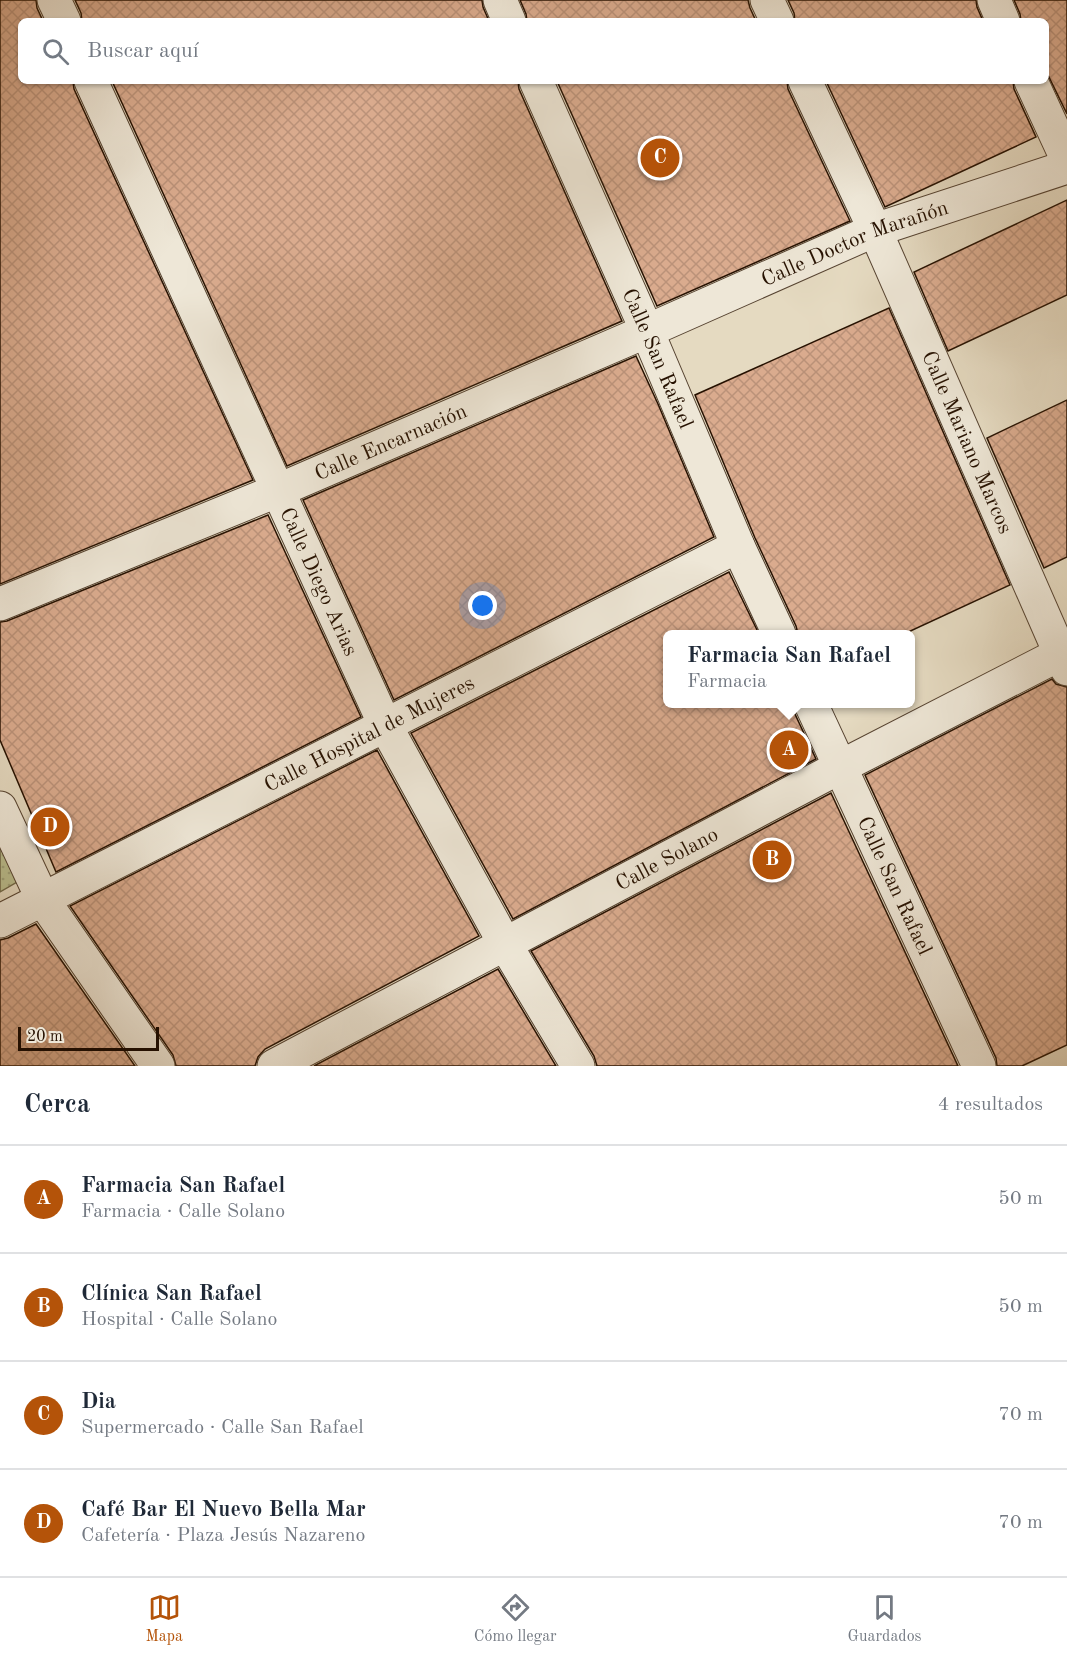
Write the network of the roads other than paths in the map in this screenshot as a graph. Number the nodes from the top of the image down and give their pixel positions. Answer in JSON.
{"nodes":[{"id":1,"x":54,"y":0,"type":"edge"},
{"id":2,"x":500,"y":0,"type":"edge"},
{"id":3,"x":767,"y":0,"type":"edge"},
{"id":4,"x":994,"y":0,"type":"edge"},
{"id":5,"x":63,"y":18,"type":"edge"},
{"id":6,"x":508,"y":18,"type":"edge"},
{"id":7,"x":776,"y":18,"type":"edge"},
{"id":8,"x":1003,"y":18,"type":"edge"},
{"id":9,"x":92,"y":84,"type":"edge"},
{"id":10,"x":537,"y":84,"type":"edge"},
{"id":11,"x":806,"y":84,"type":"edge"},
{"id":12,"x":1032,"y":84,"type":"edge"},
{"id":13,"x":1067,"y":159,"type":"edge"},
{"id":14,"x":1067,"y":167,"type":"edge"},
{"id":15,"x":875,"y":230,"type":"junction"},
{"id":16,"x":647,"y":331,"type":"junction"},
{"id":17,"x":279,"y":490,"type":"junction"},
{"id":18,"x":738,"y":546,"type":"junction"},
{"id":19,"x":0,"y":604,"type":"edge"},
{"id":20,"x":777,"y":630,"type":"edge"},
{"id":21,"x":1063,"y":662,"type":"edge"},
{"id":22,"x":813,"y":708,"type":"edge"},
{"id":23,"x":386,"y":725,"type":"junction"},
{"id":24,"x":840,"y":767,"type":"junction"},
{"id":25,"x":0,"y":808,"type":"edge"},
{"id":26,"x":43,"y":900,"type":"junction"},
{"id":27,"x":0,"y":921,"type":"edge"},
{"id":28,"x":505,"y":944,"type":"junction"},
{"id":29,"x":158,"y":1066,"type":"edge"},
{"id":30,"x":274,"y":1066,"type":"edge"},
{"id":31,"x":578,"y":1066,"type":"edge"},
{"id":32,"x":979,"y":1066,"type":"edge"}],
"edges":[{"from":1,"to":5,"type":"street"},
{"from":2,"to":6,"type":"street"},
{"from":3,"to":7,"type":"street"},
{"from":4,"to":8,"type":"street"},
{"from":9,"to":17,"type":"street","name":"Calle Diego Arias"},
{"from":10,"to":16,"type":"street","name":"Calle San Rafael"},
{"from":11,"to":15,"type":"street","name":"Calle Mariano Marcos"},
{"from":12,"to":13,"type":"street"},
{"from":14,"to":15,"type":"street","name":"Calle Doctor Marañón"},
{"from":15,"to":16,"type":"street","name":"Calle Doctor Marañón"},
{"from":15,"to":21,"type":"street","name":"Calle Mariano Marcos"},
{"from":16,"to":17,"type":"street","name":"Calle Encarnación"},
{"from":16,"to":18,"type":"street","name":"Calle San Rafael"},
{"from":17,"to":19,"type":"street","name":"Calle Encarnación"},
{"from":17,"to":23,"type":"street","name":"Calle Diego Arias"},
{"from":18,"to":20,"type":"street","name":"Calle San Rafael"},
{"from":18,"to":23,"type":"street","name":"Calle Hospital de Mujeres"},
{"from":21,"to":24,"type":"street","name":"Calle Solano"},
{"from":22,"to":24,"type":"street","name":"Calle San Rafael"},
{"from":23,"to":26,"type":"street","name":"Calle Hospital de Mujeres"},
{"from":23,"to":28,"type":"street","name":"Calle Diego Arias"},
{"from":24,"to":28,"type":"street","name":"Calle Solano"},
{"from":24,"to":32,"type":"street","name":"Calle San Rafael"},
{"from":25,"to":26,"type":"street"},
{"from":26,"to":27,"type":"street","name":"Calle Hospital de Mujeres"},
{"from":26,"to":29,"type":"street"},
{"from":28,"to":30,"type":"street","name":"Calle Solano"},
{"from":28,"to":31,"type":"street","name":"Calle Diego Arias"}]}
